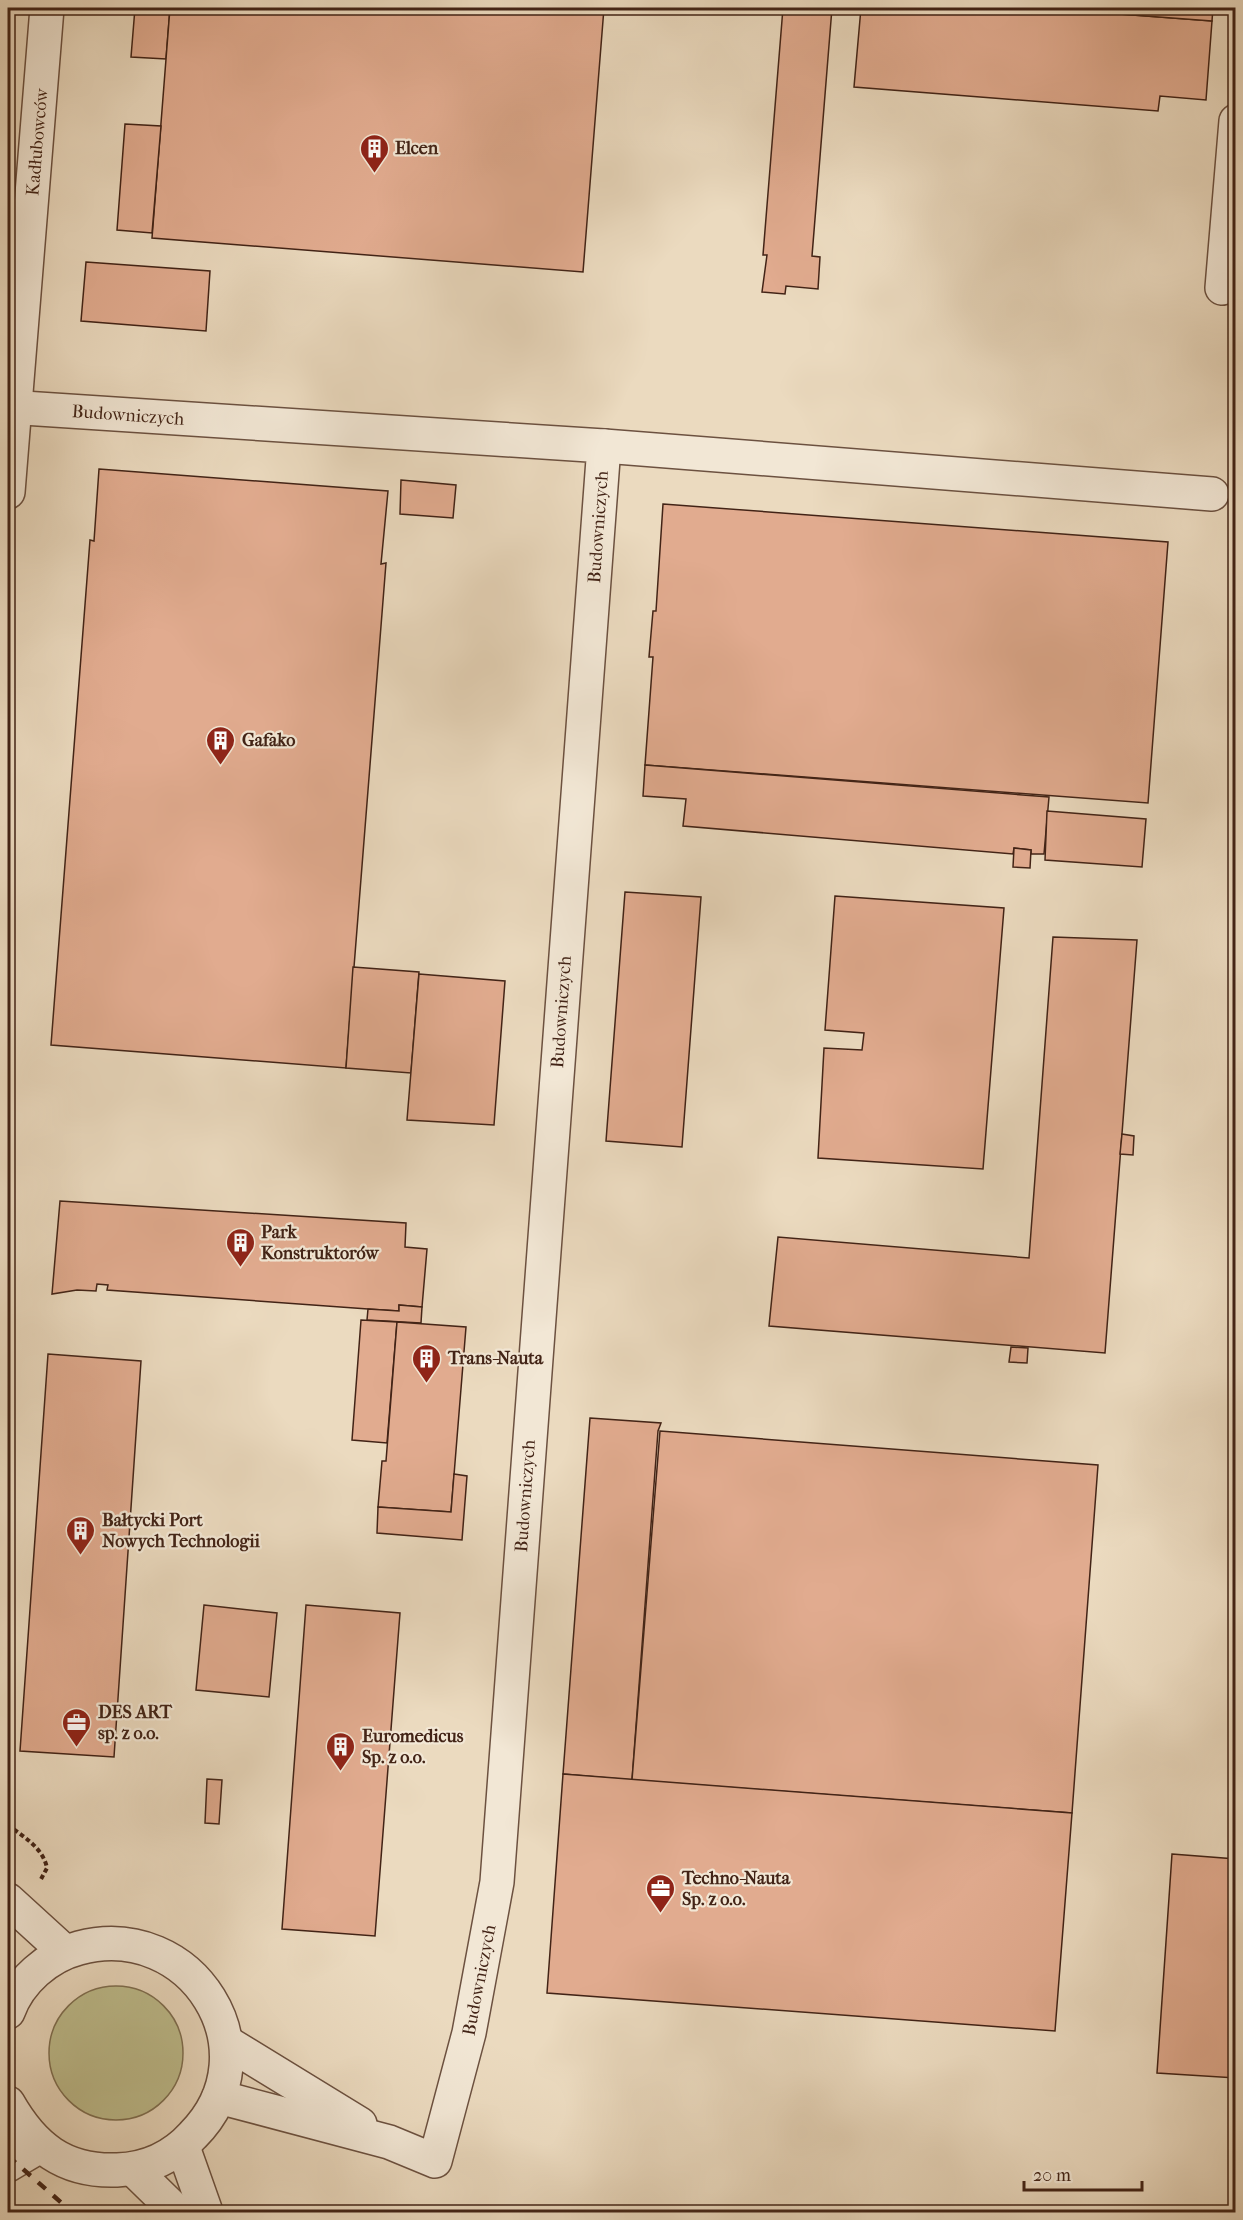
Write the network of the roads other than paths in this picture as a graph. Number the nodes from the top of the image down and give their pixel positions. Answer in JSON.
{"nodes":[{"id":1,"x":47,"y":8,"type":"edge"},
{"id":2,"x":1236,"y":121,"type":"edge"},
{"id":3,"x":1222,"y":288,"type":"dead end"},
{"id":4,"x":11,"y":407,"type":"edge"},
{"id":5,"x":604,"y":446,"type":"junction"},
{"id":6,"x":8,"y":492,"type":"edge"},
{"id":7,"x":1212,"y":494,"type":"dead end"},
{"id":8,"x":10,"y":1902,"type":"edge"},
{"id":9,"x":65,"y":1952,"type":"junction"},
{"id":10,"x":9,"y":2000,"type":"edge"},
{"id":11,"x":226,"y":2042,"type":"junction"},
{"id":12,"x":219,"y":2097,"type":"junction"},
{"id":13,"x":8,"y":2103,"type":"edge"},
{"id":14,"x":389,"y":2142,"type":"junction"},
{"id":15,"x":40,"y":2146,"type":"junction"},
{"id":16,"x":183,"y":2147,"type":"junction"},
{"id":17,"x":8,"y":2165,"type":"edge"},
{"id":18,"x":133,"y":2169,"type":"junction"},
{"id":19,"x":177,"y":2212,"type":"edge"},
{"id":20,"x":206,"y":2212,"type":"edge"}],
"edges":[{"from":1,"to":4,"type":"street","name":"Kadłubowców"},
{"from":2,"to":3,"type":"street"},
{"from":4,"to":5,"type":"street","name":"Budowniczych"},
{"from":4,"to":6,"type":"street","name":"Kadłubowców"},
{"from":5,"to":7,"type":"street"},
{"from":5,"to":14,"type":"street","name":"Budowniczych"},
{"from":8,"to":9,"type":"street"},
{"from":9,"to":10,"type":"street"},
{"from":9,"to":11,"type":"street"},
{"from":11,"to":12,"type":"street"},
{"from":11,"to":14,"type":"street"},
{"from":12,"to":14,"type":"street"},
{"from":12,"to":16,"type":"street"},
{"from":13,"to":15,"type":"street"},
{"from":15,"to":17,"type":"street"},
{"from":15,"to":18,"type":"street"},
{"from":16,"to":18,"type":"street"},
{"from":16,"to":20,"type":"street"},
{"from":18,"to":19,"type":"street"}]}
